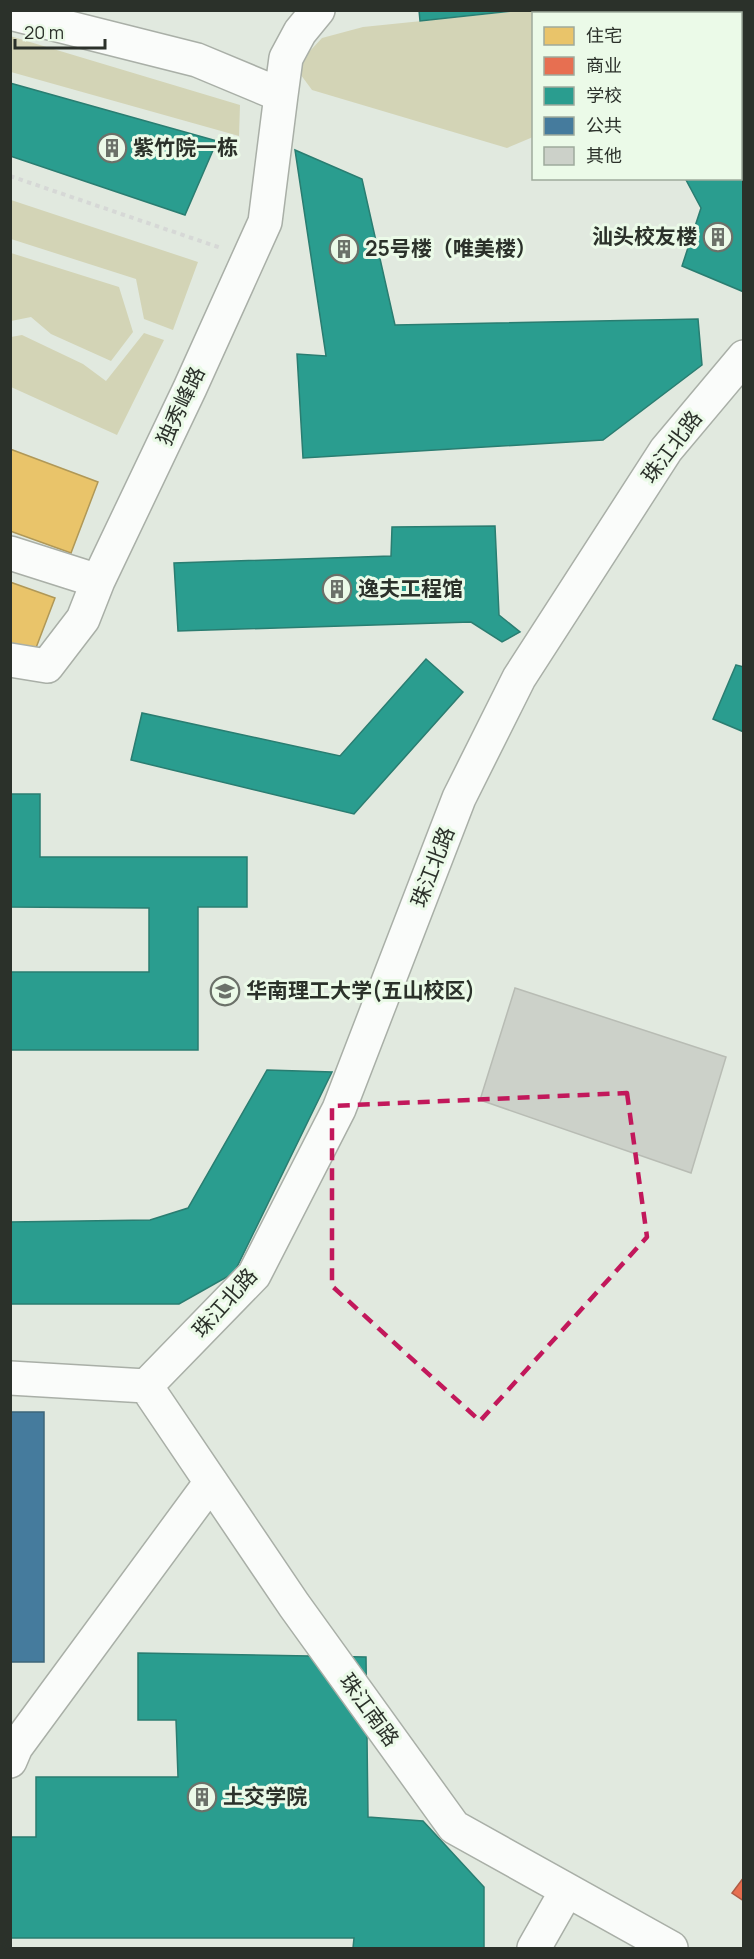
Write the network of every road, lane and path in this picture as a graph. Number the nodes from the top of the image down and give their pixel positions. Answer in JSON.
{"nodes":[{"id":1,"x":318,"y":10,"type":"edge"},
{"id":2,"x":10,"y":13,"type":"edge"},
{"id":3,"x":281,"y":95,"type":"junction"},
{"id":4,"x":10,"y":176,"type":"edge"},
{"id":5,"x":250,"y":257,"type":"junction"},
{"id":6,"x":744,"y":357,"type":"edge"},
{"id":7,"x":10,"y":553,"type":"edge"},
{"id":8,"x":98,"y":581,"type":"junction"},
{"id":9,"x":10,"y":660,"type":"edge"},
{"id":10,"x":10,"y":1378,"type":"edge"},
{"id":11,"x":146,"y":1386,"type":"junction"},
{"id":12,"x":211,"y":1482,"type":"junction"},
{"id":13,"x":10,"y":1761,"type":"edge"},
{"id":14,"x":567,"y":1890,"type":"junction"},
{"id":15,"x":534,"y":1948,"type":"edge"},
{"id":16,"x":671,"y":1948,"type":"edge"}],
"edges":[{"from":1,"to":3,"type":"street","name":"独秀峰路"},
{"from":2,"to":3,"type":"street"},
{"from":3,"to":5,"type":"street","name":"独秀峰路"},
{"from":4,"to":5,"type":"path"},
{"from":5,"to":8,"type":"street","name":"独秀峰路"},
{"from":6,"to":11,"type":"street","name":"珠江北路"},
{"from":7,"to":8,"type":"street"},
{"from":8,"to":9,"type":"street","name":"独秀峰路"},
{"from":10,"to":11,"type":"street"},
{"from":11,"to":12,"type":"street","name":"珠江南路"},
{"from":12,"to":13,"type":"street"},
{"from":12,"to":14,"type":"street","name":"珠江南路"},
{"from":14,"to":15,"type":"street"},
{"from":14,"to":16,"type":"street","name":"珠江南路"}]}
